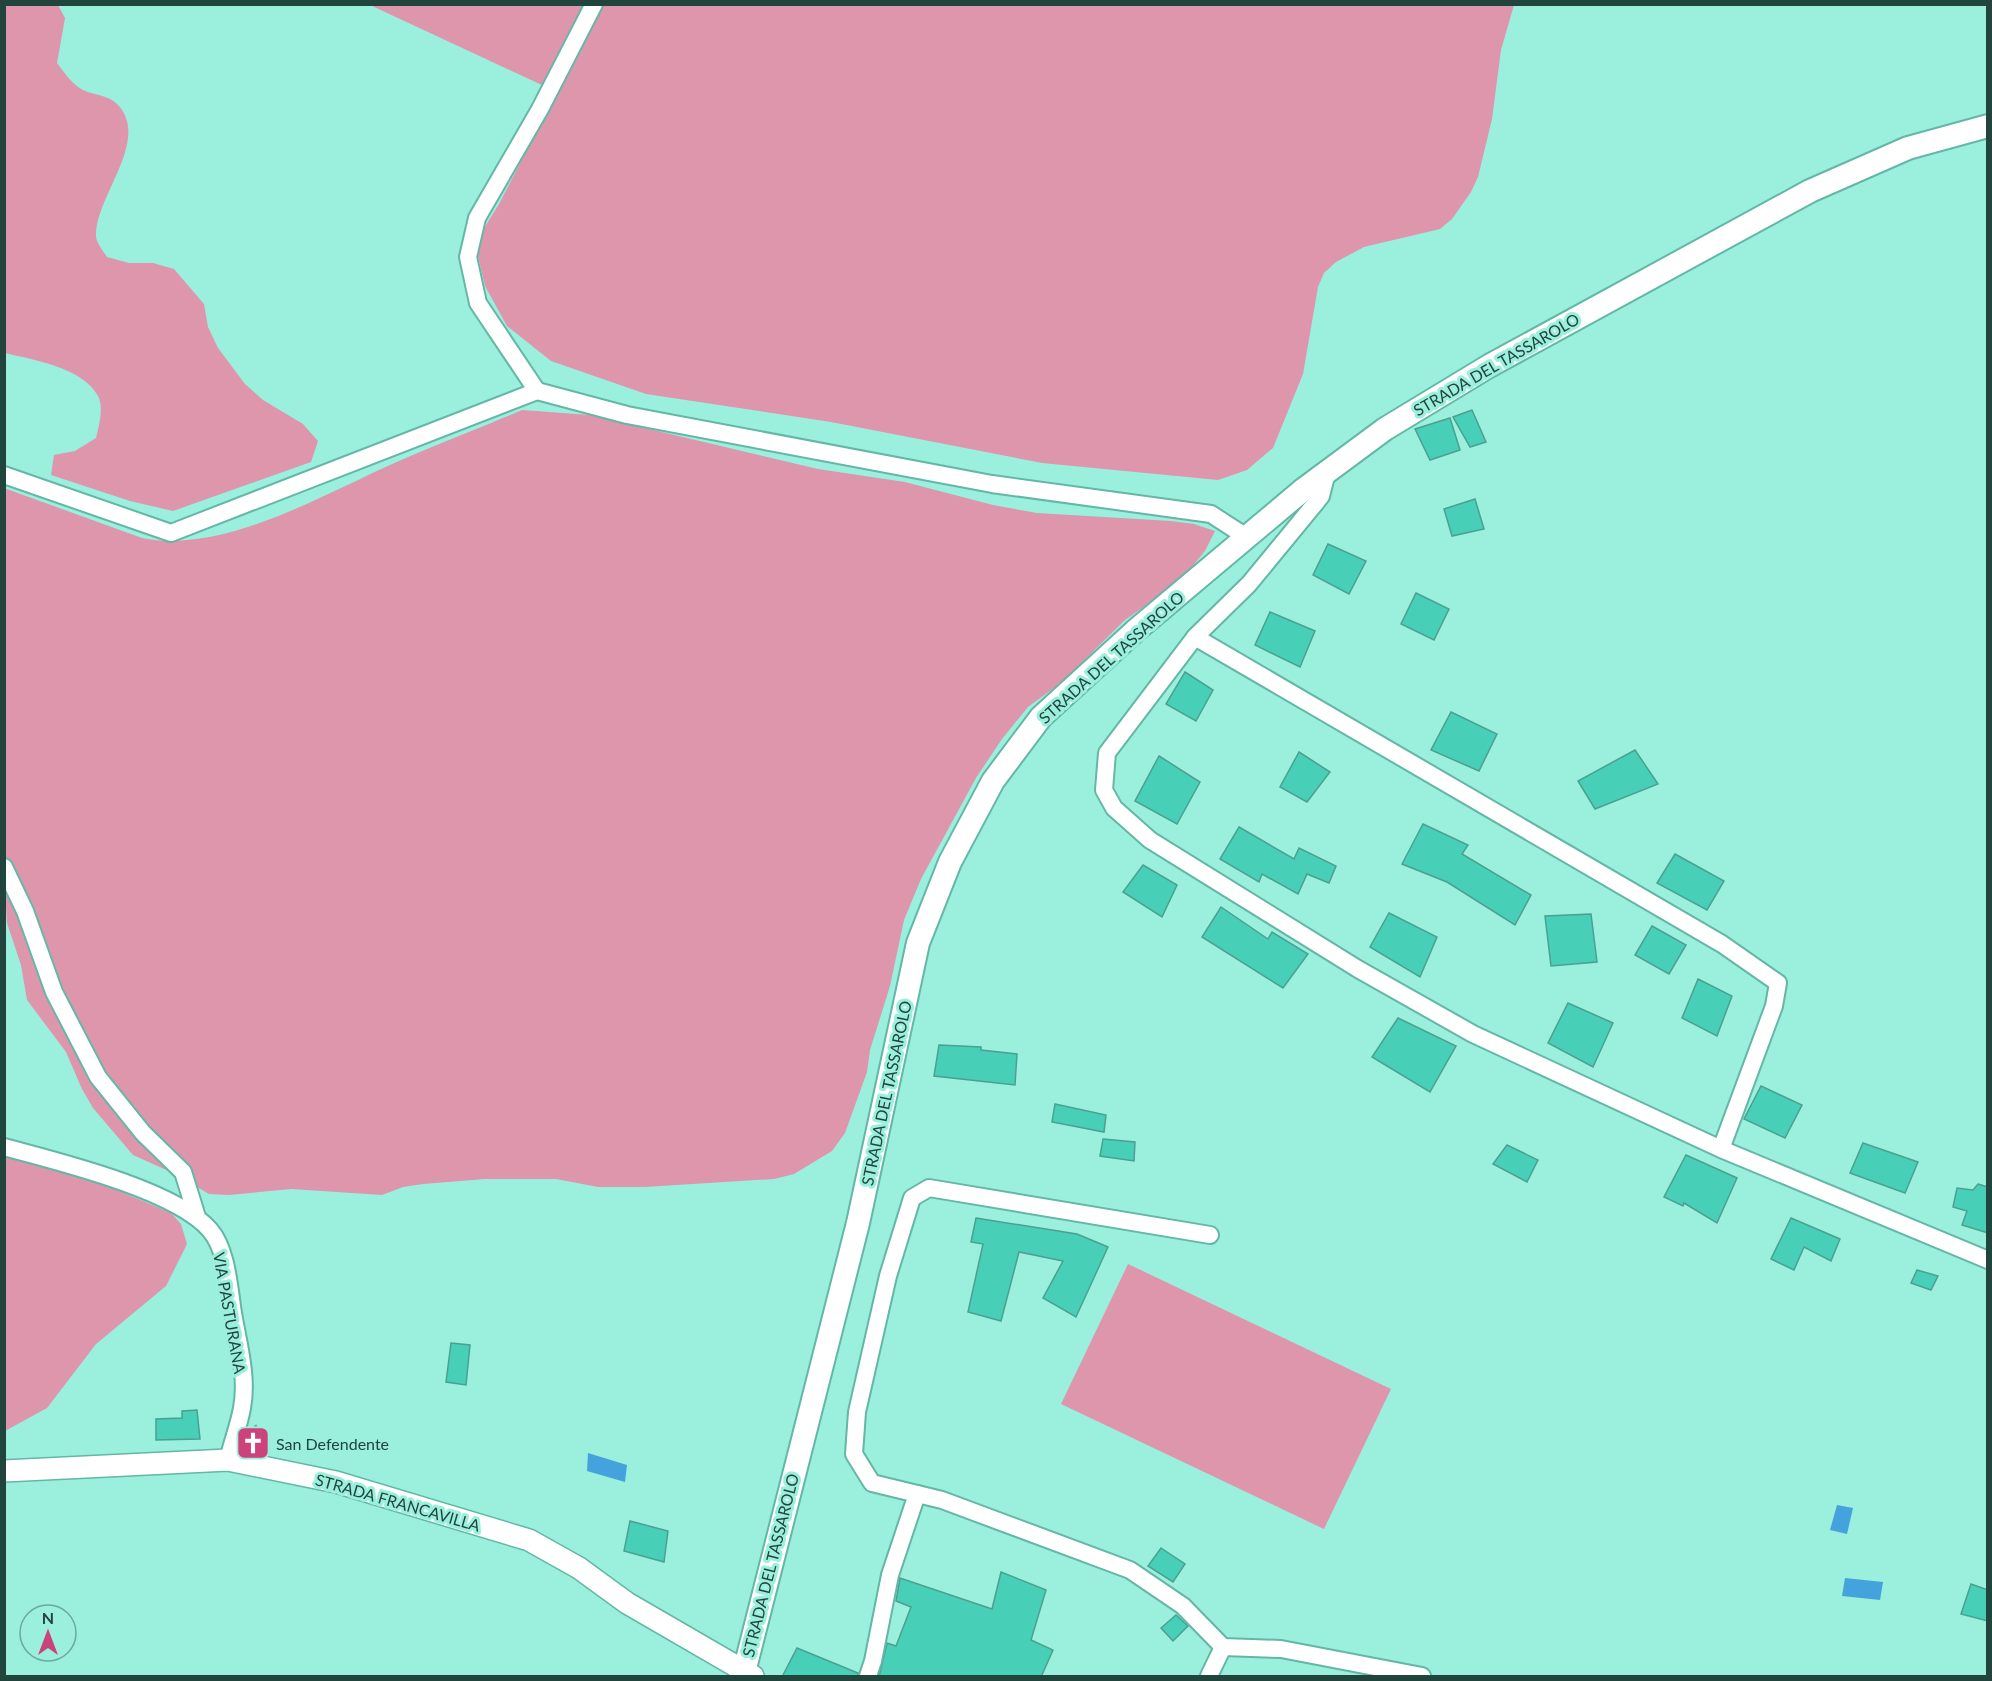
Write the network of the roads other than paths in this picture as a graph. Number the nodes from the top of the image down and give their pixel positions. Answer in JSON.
{"nodes":[{"id":1,"x":594,"y":4,"type":"edge"},
{"id":2,"x":1988,"y":126,"type":"edge"},
{"id":3,"x":537,"y":391,"type":"junction"},
{"id":4,"x":1327,"y":472,"type":"junction"},
{"id":5,"x":4,"y":475,"type":"edge"},
{"id":6,"x":1248,"y":538,"type":"junction"},
{"id":7,"x":1195,"y":637,"type":"junction"},
{"id":8,"x":4,"y":867,"type":"edge"},
{"id":9,"x":4,"y":1147,"type":"edge"},
{"id":10,"x":1721,"y":1149,"type":"junction"},
{"id":11,"x":197,"y":1217,"type":"junction"},
{"id":12,"x":1210,"y":1235,"type":"dead end"},
{"id":13,"x":1988,"y":1260,"type":"edge"},
{"id":14,"x":228,"y":1461,"type":"junction"},
{"id":15,"x":4,"y":1471,"type":"edge"},
{"id":16,"x":917,"y":1494,"type":"junction"},
{"id":17,"x":1222,"y":1647,"type":"junction"},
{"id":18,"x":746,"y":1675,"type":"edge"},
{"id":19,"x":868,"y":1677,"type":"edge"},
{"id":20,"x":1209,"y":1677,"type":"edge"},
{"id":21,"x":1422,"y":1677,"type":"edge"}],
"edges":[{"from":1,"to":3,"type":"street"},
{"from":2,"to":4,"type":"main road","name":"STRADA DEL TASSAROLO"},
{"from":3,"to":5,"type":"street"},
{"from":3,"to":6,"type":"street"},
{"from":4,"to":6,"type":"main road","name":"STRADA DEL TASSAROLO"},
{"from":4,"to":7,"type":"street"},
{"from":6,"to":18,"type":"main road","name":"STRADA DEL TASSAROLO"},
{"from":7,"to":10,"type":"street"},
{"from":7,"to":10,"type":"street"},
{"from":8,"to":11,"type":"street"},
{"from":9,"to":11,"type":"street","name":"VIA PASTURANA"},
{"from":10,"to":13,"type":"street"},
{"from":11,"to":14,"type":"street","name":"VIA PASTURANA"},
{"from":12,"to":16,"type":"street"},
{"from":14,"to":15,"type":"street","name":"STRADA FRANCAVILLA"},
{"from":14,"to":18,"type":"street","name":"STRADA FRANCAVILLA"},
{"from":16,"to":17,"type":"street"},
{"from":16,"to":19,"type":"street"},
{"from":17,"to":20,"type":"street"},
{"from":17,"to":21,"type":"street"}]}
